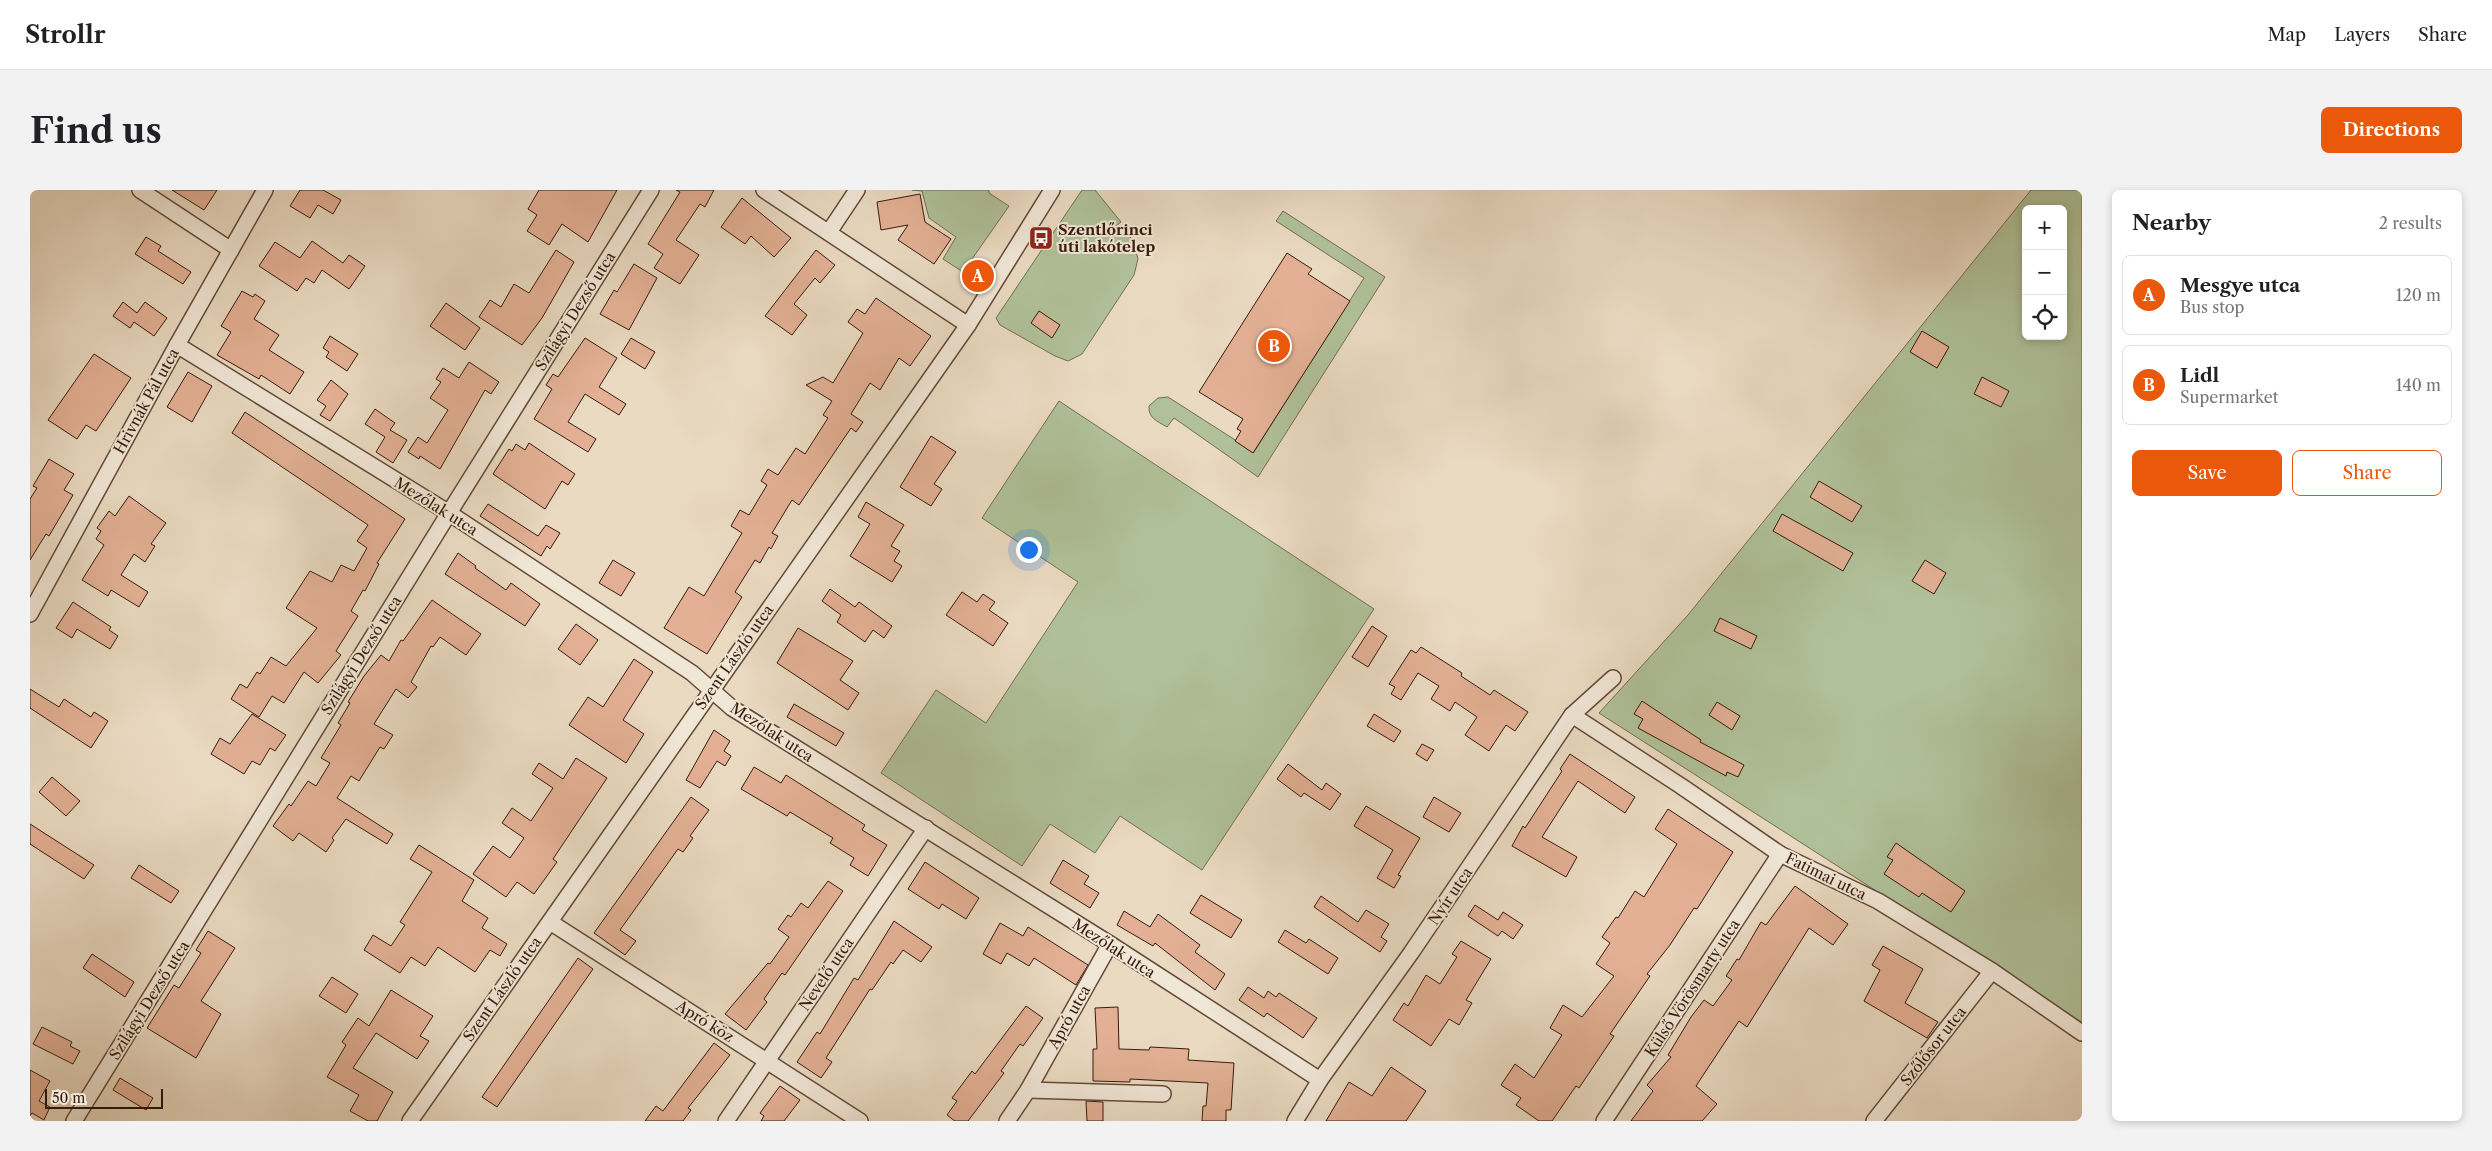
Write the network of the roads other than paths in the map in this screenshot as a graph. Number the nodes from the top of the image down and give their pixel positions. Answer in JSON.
{"nodes":[{"id":1,"x":140,"y":190,"type":"edge"},
{"id":2,"x":265,"y":190,"type":"edge"},
{"id":3,"x":651,"y":190,"type":"edge"},
{"id":4,"x":764,"y":190,"type":"edge"},
{"id":5,"x":857,"y":190,"type":"edge"},
{"id":6,"x":1052,"y":190,"type":"edge"},
{"id":7,"x":829,"y":232,"type":"junction"},
{"id":8,"x":231,"y":250,"type":"junction"},
{"id":9,"x":968,"y":325,"type":"junction"},
{"id":10,"x":177,"y":345,"type":"junction"},
{"id":11,"x":449,"y":512,"type":"junction"},
{"id":12,"x":30,"y":614,"type":"edge"},
{"id":13,"x":1613,"y":678,"type":"dead end"},
{"id":14,"x":711,"y":690,"type":"junction"},
{"id":15,"x":1572,"y":715,"type":"junction"},
{"id":16,"x":926,"y":828,"type":"junction"},
{"id":17,"x":1780,"y":854,"type":"junction"},
{"id":18,"x":550,"y":922,"type":"junction"},
{"id":19,"x":1110,"y":944,"type":"junction"},
{"id":20,"x":1992,"y":971,"type":"junction"},
{"id":21,"x":2082,"y":1033,"type":"edge"},
{"id":22,"x":767,"y":1060,"type":"junction"},
{"id":23,"x":1320,"y":1080,"type":"junction"},
{"id":24,"x":1028,"y":1090,"type":"junction"},
{"id":25,"x":1163,"y":1094,"type":"dead end"},
{"id":26,"x":74,"y":1121,"type":"edge"},
{"id":27,"x":410,"y":1121,"type":"edge"},
{"id":28,"x":726,"y":1121,"type":"edge"},
{"id":29,"x":860,"y":1121,"type":"edge"},
{"id":30,"x":1007,"y":1121,"type":"edge"},
{"id":31,"x":1295,"y":1121,"type":"edge"},
{"id":32,"x":1604,"y":1121,"type":"edge"},
{"id":33,"x":1874,"y":1121,"type":"edge"}],
"edges":[{"from":1,"to":8,"type":"street"},
{"from":2,"to":8,"type":"street","name":"Hrivnák Pál utca"},
{"from":3,"to":11,"type":"street","name":"Szilágyi Dezső utca"},
{"from":4,"to":7,"type":"street"},
{"from":5,"to":7,"type":"street"},
{"from":6,"to":9,"type":"street","name":"Szent László utca"},
{"from":7,"to":9,"type":"street"},
{"from":8,"to":10,"type":"street","name":"Hrivnák Pál utca"},
{"from":9,"to":14,"type":"street","name":"Szent László utca"},
{"from":10,"to":11,"type":"street","name":"Mezőlak utca"},
{"from":10,"to":12,"type":"street","name":"Hrivnák Pál utca"},
{"from":11,"to":14,"type":"street","name":"Mezőlak utca"},
{"from":11,"to":26,"type":"street","name":"Szilágyi Dezső utca"},
{"from":13,"to":15,"type":"street","name":"Nyír utca"},
{"from":14,"to":16,"type":"street","name":"Mezőlak utca"},
{"from":14,"to":18,"type":"street","name":"Szent László utca"},
{"from":15,"to":17,"type":"street","name":"Fatimai utca"},
{"from":15,"to":23,"type":"street","name":"Nyír utca"},
{"from":16,"to":19,"type":"street","name":"Mezőlak utca"},
{"from":16,"to":22,"type":"street","name":"Nevelő utca"},
{"from":17,"to":20,"type":"street","name":"Fatimai utca"},
{"from":17,"to":32,"type":"street","name":"Külső Vörösmarty utca"},
{"from":18,"to":22,"type":"street","name":"Apró köz"},
{"from":18,"to":27,"type":"street","name":"Szent László utca"},
{"from":19,"to":23,"type":"street","name":"Mezőlak utca"},
{"from":19,"to":24,"type":"street","name":"Apró utca"},
{"from":20,"to":21,"type":"street","name":"Fatimai utca"},
{"from":20,"to":33,"type":"street","name":"Szőlősor utca"},
{"from":22,"to":28,"type":"street","name":"Nevelő utca"},
{"from":22,"to":29,"type":"street","name":"Apró köz"},
{"from":23,"to":31,"type":"street","name":"Nyír utca"},
{"from":24,"to":25,"type":"street"},
{"from":24,"to":30,"type":"street","name":"Apró utca"}]}
